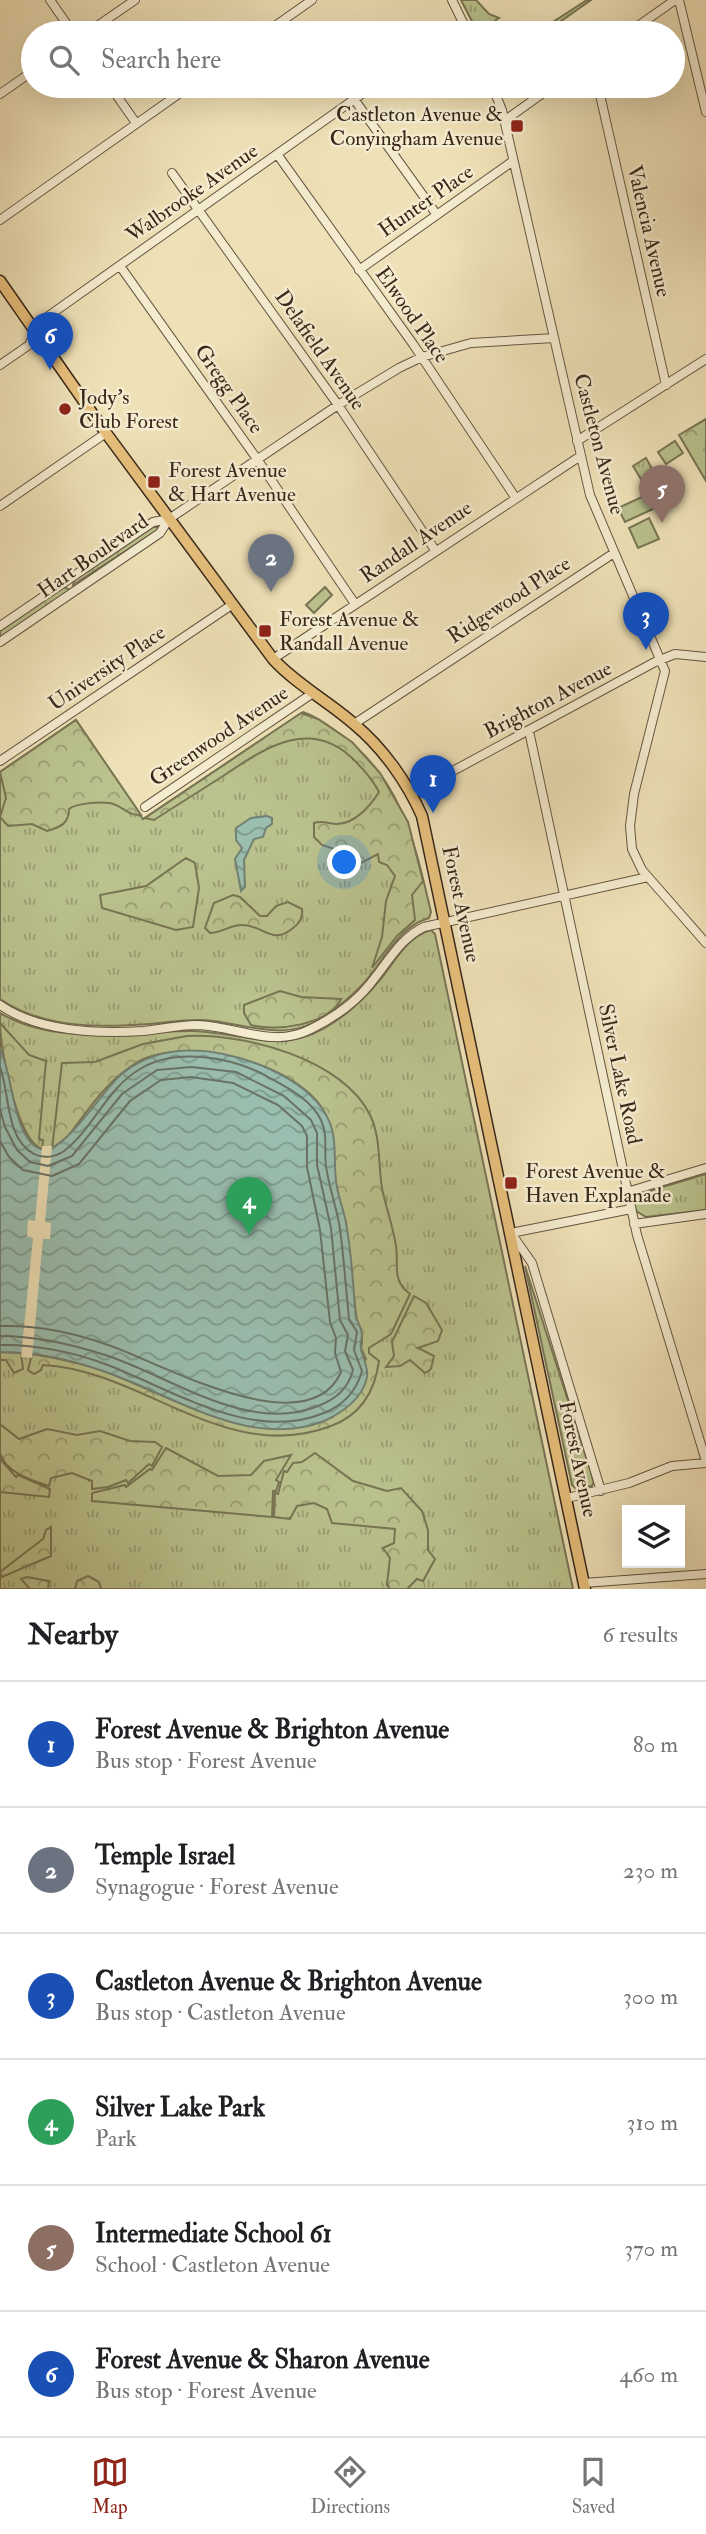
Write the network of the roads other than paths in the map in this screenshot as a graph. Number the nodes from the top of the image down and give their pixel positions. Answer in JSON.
{"nodes":[{"id":1,"x":50,"y":0,"type":"edge"},
{"id":2,"x":135,"y":0,"type":"edge"},
{"id":3,"x":312,"y":0,"type":"edge"},
{"id":4,"x":452,"y":0,"type":"edge"},
{"id":5,"x":677,"y":0,"type":"edge"},
{"id":6,"x":65,"y":21,"type":"edge"},
{"id":7,"x":104,"y":21,"type":"edge"},
{"id":8,"x":282,"y":21,"type":"edge"},
{"id":9,"x":462,"y":21,"type":"edge"},
{"id":10,"x":646,"y":21,"type":"edge"},
{"id":11,"x":682,"y":21,"type":"edge"},
{"id":12,"x":685,"y":31,"type":"edge"},
{"id":13,"x":21,"y":79,"type":"edge"},
{"id":14,"x":0,"y":94,"type":"edge"},
{"id":15,"x":118,"y":98,"type":"edge"},
{"id":16,"x":172,"y":98,"type":"edge"},
{"id":17,"x":496,"y":98,"type":"edge"},
{"id":18,"x":536,"y":98,"type":"edge"},
{"id":19,"x":601,"y":98,"type":"edge"},
{"id":20,"x":354,"y":99,"type":"joint"},
{"id":21,"x":706,"y":112,"type":"edge"},
{"id":22,"x":504,"y":121,"type":"junction"},
{"id":23,"x":136,"y":123,"type":"junction"},
{"id":24,"x":277,"y":154,"type":"junction"},
{"id":25,"x":513,"y":161,"type":"junction"},
{"id":26,"x":172,"y":173,"type":"dead end"},
{"id":27,"x":199,"y":210,"type":"junction"},
{"id":28,"x":437,"y":215,"type":"junction"},
{"id":29,"x":0,"y":220,"type":"edge"},
{"id":30,"x":120,"y":265,"type":"junction"},
{"id":31,"x":359,"y":270,"type":"junction"},
{"id":32,"x":0,"y":282,"type":"edge"},
{"id":33,"x":35,"y":333,"type":"junction"},
{"id":34,"x":554,"y":338,"type":"junction"},
{"id":35,"x":422,"y":357,"type":"junction"},
{"id":36,"x":706,"y":359,"type":"edge"},
{"id":37,"x":0,"y":365,"type":"edge"},
{"id":38,"x":666,"y":385,"type":"junction"},
{"id":39,"x":338,"y":405,"type":"junction"},
{"id":40,"x":106,"y":433,"type":"junction"},
{"id":41,"x":577,"y":441,"type":"junction"},
{"id":42,"x":579,"y":457,"type":"junction"},
{"id":43,"x":257,"y":459,"type":"junction"},
{"id":44,"x":515,"y":498,"type":"junction"},
{"id":45,"x":0,"y":506,"type":"edge"},
{"id":46,"x":169,"y":519,"type":"junction"},
{"id":47,"x":435,"y":550,"type":"junction"},
{"id":48,"x":614,"y":553,"type":"junction"},
{"id":49,"x":233,"y":604,"type":"junction"},
{"id":50,"x":355,"y":604,"type":"junction"},
{"id":51,"x":0,"y":626,"type":"edge"},
{"id":52,"x":0,"y":642,"type":"edge"},
{"id":53,"x":706,"y":657,"type":"edge"},
{"id":54,"x":273,"y":659,"type":"junction"},
{"id":55,"x":661,"y":660,"type":"junction"},
{"id":56,"x":313,"y":693,"type":"junction"},
{"id":57,"x":354,"y":724,"type":"junction"},
{"id":58,"x":529,"y":731,"type":"junction"},
{"id":59,"x":0,"y":761,"type":"edge"},
{"id":60,"x":412,"y":793,"type":"junction"},
{"id":61,"x":145,"y":807,"type":"dead end"},
{"id":62,"x":648,"y":877,"type":"junction"},
{"id":63,"x":564,"y":896,"type":"junction"},
{"id":64,"x":444,"y":921,"type":"junction"},
{"id":65,"x":706,"y":943,"type":"edge"},
{"id":66,"x":0,"y":1004,"type":"edge"},
{"id":67,"x":706,"y":1168,"type":"edge"},
{"id":68,"x":627,"y":1192,"type":"junction"},
{"id":69,"x":631,"y":1209,"type":"junction"},
{"id":70,"x":706,"y":1214,"type":"edge"},
{"id":71,"x":634,"y":1224,"type":"junction"},
{"id":72,"x":511,"y":1233,"type":"junction"},
{"id":73,"x":706,"y":1462,"type":"edge"},
{"id":74,"x":601,"y":1491,"type":"junction"},
{"id":75,"x":567,"y":1498,"type":"junction"},
{"id":76,"x":706,"y":1574,"type":"edge"},
{"id":77,"x":584,"y":1586,"type":"edge"}],
"edges":[{"from":1,"to":6,"type":"street"},
{"from":2,"to":7,"type":"street"},
{"from":3,"to":8,"type":"street"},
{"from":4,"to":9,"type":"street"},
{"from":5,"to":10,"type":"street"},
{"from":5,"to":11,"type":"street"},
{"from":12,"to":21,"type":"street"},
{"from":13,"to":14,"type":"street"},
{"from":15,"to":23,"type":"street"},
{"from":16,"to":23,"type":"street"},
{"from":17,"to":22,"type":"street","name":"Castleton Avenue"},
{"from":18,"to":22,"type":"street"},
{"from":19,"to":38,"type":"street","name":"Valencia Avenue"},
{"from":20,"to":24,"type":"street","name":"Walbrooke Avenue"},
{"from":20,"to":28,"type":"street"},
{"from":22,"to":25,"type":"street","name":"Castleton Avenue"},
{"from":23,"to":29,"type":"street"},
{"from":24,"to":27,"type":"street","name":"Walbrooke Avenue"},
{"from":24,"to":31,"type":"street","name":"Elwood Place"},
{"from":25,"to":28,"type":"street","name":"Hunter Place"},
{"from":25,"to":34,"type":"street","name":"Castleton Avenue"},
{"from":26,"to":27,"type":"street","name":"Delafield Avenue"},
{"from":27,"to":30,"type":"street","name":"Walbrooke Avenue"},
{"from":27,"to":39,"type":"street","name":"Delafield Avenue"},
{"from":28,"to":31,"type":"street","name":"Hunter Place"},
{"from":30,"to":33,"type":"street","name":"Walbrooke Avenue"},
{"from":30,"to":43,"type":"street","name":"Gregg Place"},
{"from":31,"to":35,"type":"street","name":"Elwood Place"},
{"from":32,"to":33,"type":"main road","name":"Forest Avenue"},
{"from":33,"to":37,"type":"street","name":"Walbrooke Avenue"},
{"from":33,"to":40,"type":"main road","name":"Forest Avenue"},
{"from":34,"to":35,"type":"street","name":"Hart Boulevard"},
{"from":34,"to":41,"type":"street","name":"Castleton Avenue"},
{"from":35,"to":39,"type":"street","name":"Hart Boulevard"},
{"from":35,"to":44,"type":"street","name":"Elwood Place"},
{"from":36,"to":38,"type":"street"},
{"from":38,"to":41,"type":"street"},
{"from":39,"to":43,"type":"street","name":"Hart Boulevard"},
{"from":39,"to":47,"type":"street","name":"Delafield Avenue"},
{"from":40,"to":45,"type":"street"},
{"from":40,"to":46,"type":"main road","name":"Forest Avenue"},
{"from":41,"to":42,"type":"street","name":"Castleton Avenue"},
{"from":42,"to":44,"type":"street","name":"Randall Avenue"},
{"from":42,"to":48,"type":"street","name":"Castleton Avenue"},
{"from":43,"to":46,"type":"street","name":"Hart Boulevard"},
{"from":43,"to":50,"type":"street","name":"Gregg Place"},
{"from":44,"to":47,"type":"street","name":"Randall Avenue"},
{"from":46,"to":49,"type":"main road","name":"Forest Avenue"},
{"from":46,"to":51,"type":"street","name":"Hart Boulevard"},
{"from":46,"to":52,"type":"street","name":"Hart Boulevard"},
{"from":47,"to":50,"type":"street","name":"Randall Avenue"},
{"from":48,"to":55,"type":"street","name":"Castleton Avenue"},
{"from":48,"to":57,"type":"street","name":"Ridgewood Place"},
{"from":49,"to":54,"type":"main road","name":"Forest Avenue"},
{"from":49,"to":59,"type":"street","name":"University Place"},
{"from":50,"to":54,"type":"street","name":"Randall Avenue"},
{"from":53,"to":55,"type":"street","name":"Brighton Avenue"},
{"from":54,"to":56,"type":"main road","name":"Forest Avenue"},
{"from":55,"to":58,"type":"street","name":"Brighton Avenue"},
{"from":55,"to":62,"type":"street","name":"Castleton Avenue"},
{"from":56,"to":57,"type":"main road","name":"Forest Avenue"},
{"from":56,"to":61,"type":"street","name":"Greenwood Avenue"},
{"from":57,"to":60,"type":"main road","name":"Forest Avenue"},
{"from":58,"to":60,"type":"street","name":"Brighton Avenue"},
{"from":58,"to":63,"type":"street","name":"Silver Lake Road"},
{"from":60,"to":64,"type":"main road","name":"Forest Avenue"},
{"from":62,"to":63,"type":"street"},
{"from":62,"to":65,"type":"street","name":"Castleton Avenue"},
{"from":63,"to":64,"type":"street"},
{"from":63,"to":68,"type":"street","name":"Silver Lake Road"},
{"from":64,"to":66,"type":"street"},
{"from":64,"to":72,"type":"main road","name":"Forest Avenue"},
{"from":67,"to":68,"type":"street"},
{"from":68,"to":69,"type":"street","name":"Silver Lake Road"},
{"from":69,"to":71,"type":"street","name":"Silver Lake Road"},
{"from":69,"to":72,"type":"street"},
{"from":70,"to":71,"type":"street"},
{"from":71,"to":73,"type":"street","name":"Silver Lake Road"},
{"from":72,"to":74,"type":"street"},
{"from":72,"to":75,"type":"main road","name":"Forest Avenue"},
{"from":73,"to":74,"type":"street"},
{"from":74,"to":75,"type":"street"},
{"from":75,"to":77,"type":"main road","name":"Forest Avenue"},
{"from":76,"to":77,"type":"street"}]}
